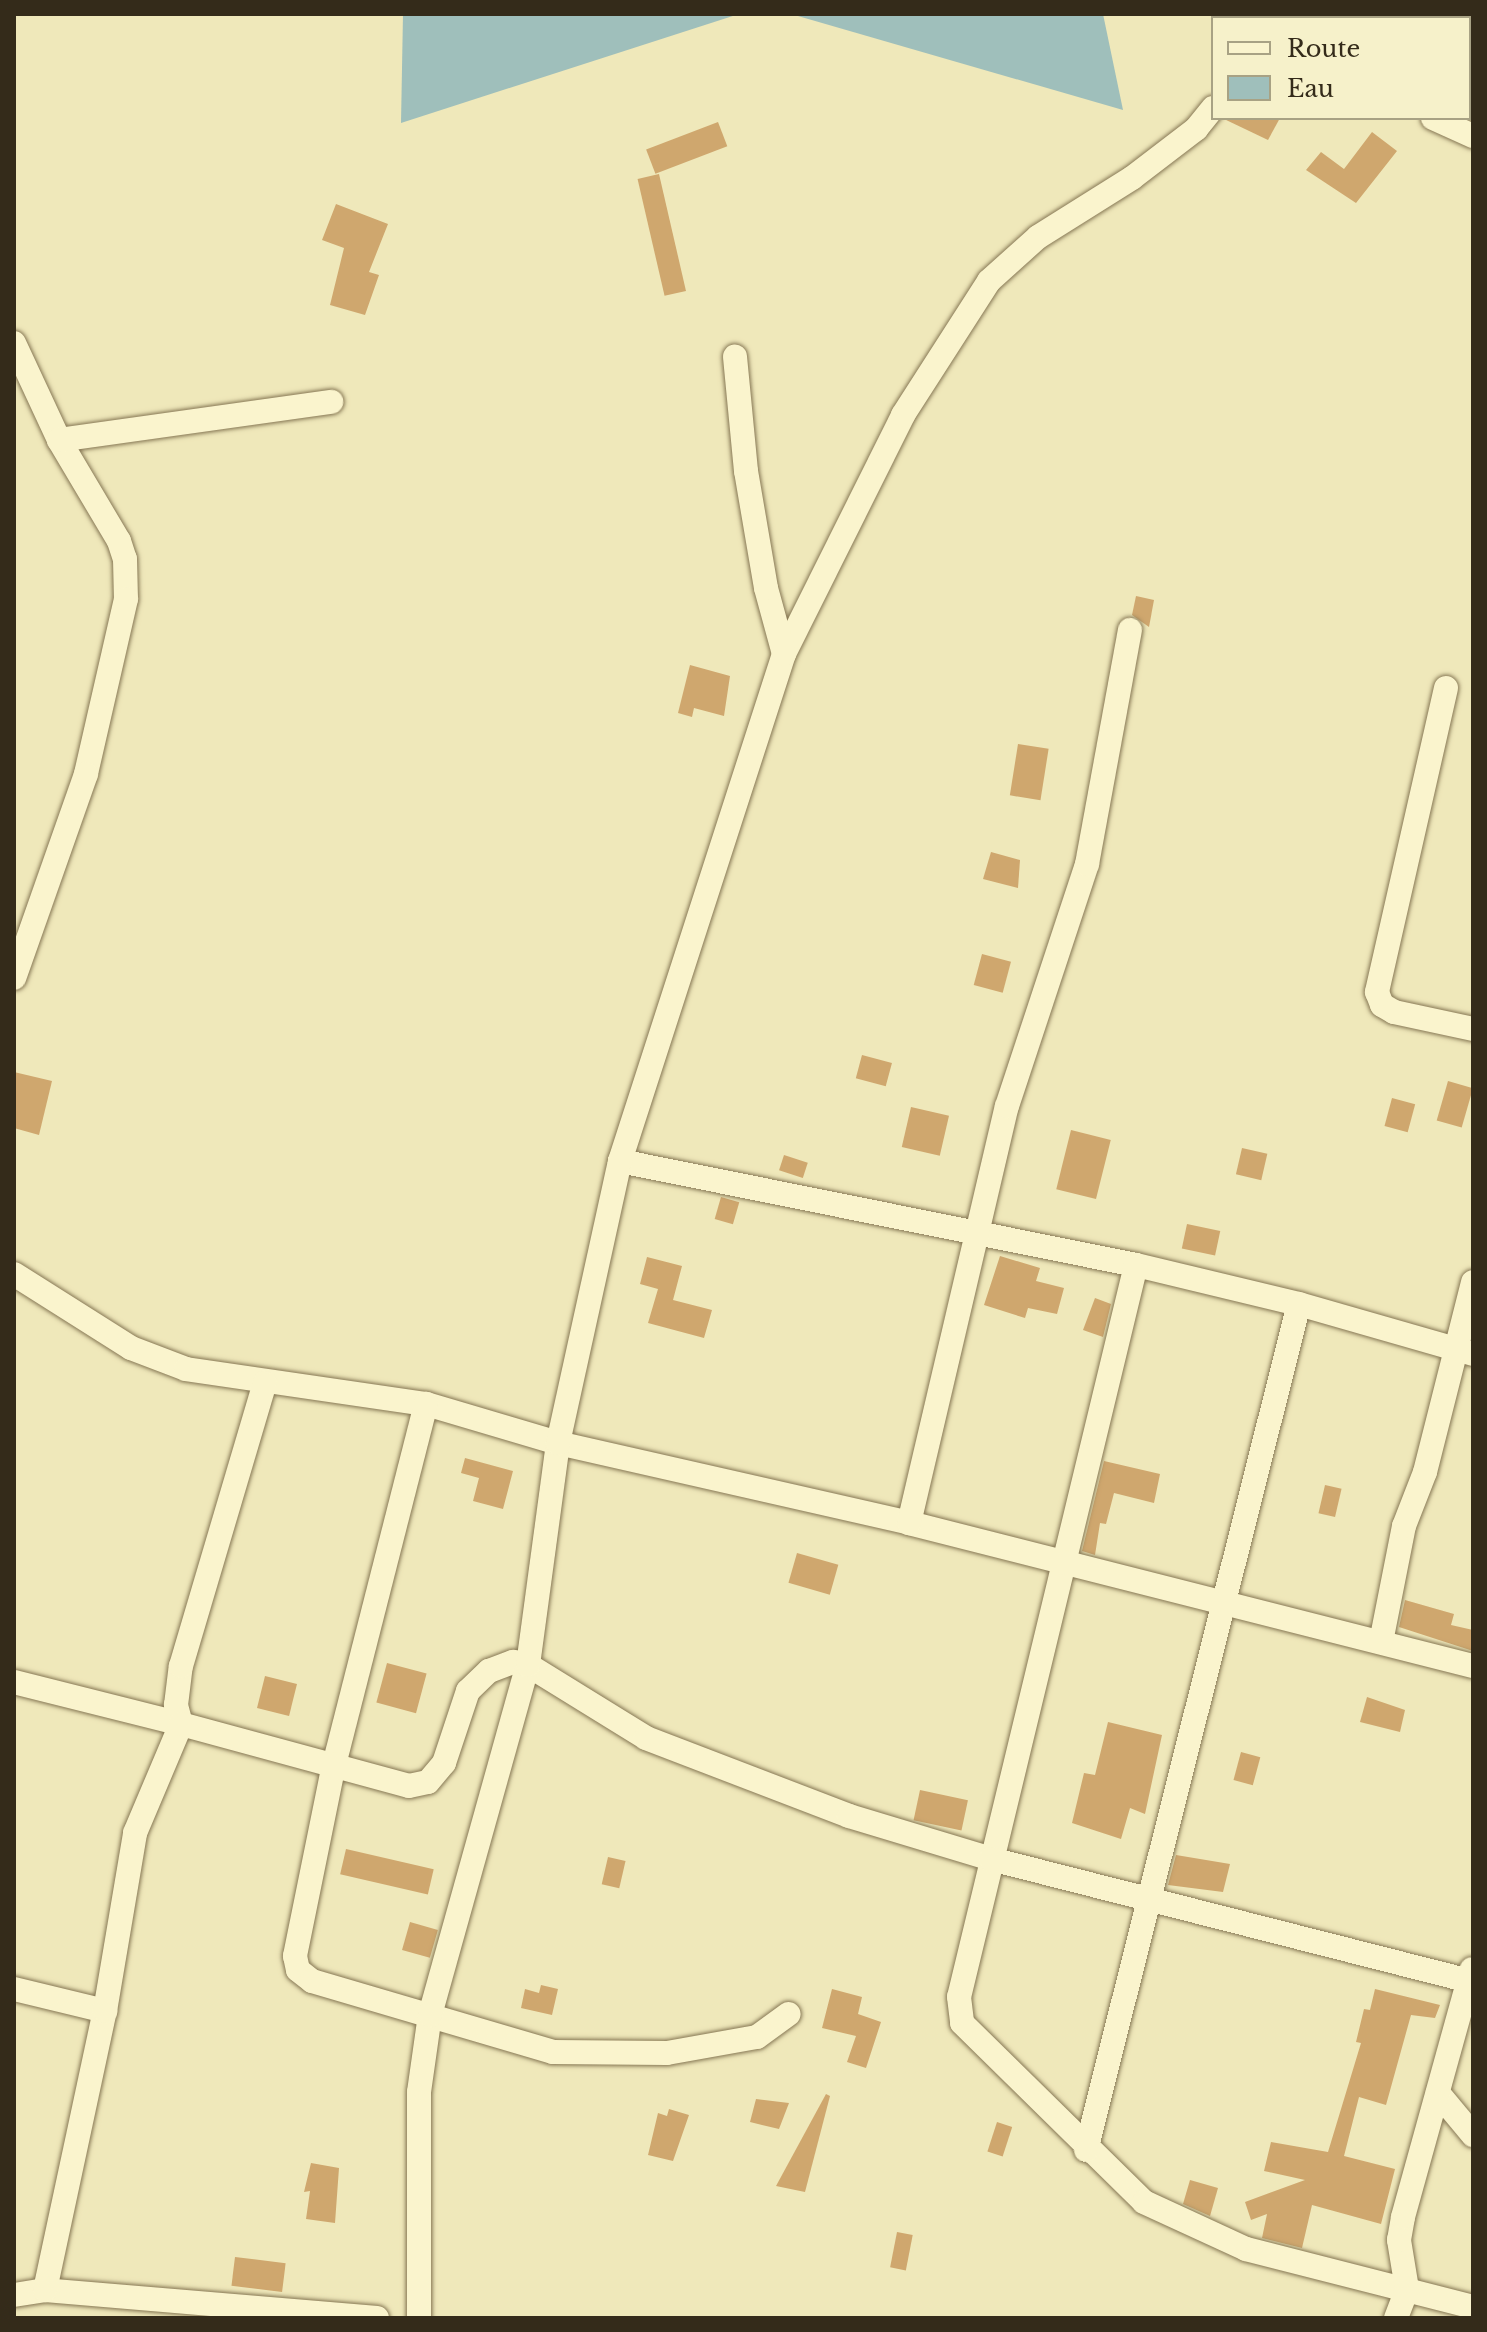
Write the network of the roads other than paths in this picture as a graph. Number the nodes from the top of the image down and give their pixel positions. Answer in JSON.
{"nodes":[{"id":1,"x":1211,"y":110,"type":"edge"},
{"id":2,"x":1437,"y":120,"type":"edge"},
{"id":3,"x":1473,"y":136,"type":"edge"},
{"id":4,"x":14,"y":343,"type":"edge"},
{"id":5,"x":735,"y":357,"type":"dead end"},
{"id":6,"x":331,"y":402,"type":"dead end"},
{"id":7,"x":59,"y":440,"type":"junction"},
{"id":8,"x":1130,"y":630,"type":"dead end"},
{"id":9,"x":784,"y":654,"type":"junction"},
{"id":10,"x":1446,"y":688,"type":"dead end"},
{"id":11,"x":14,"y":978,"type":"edge"},
{"id":12,"x":1473,"y":1029,"type":"edge"},
{"id":13,"x":620,"y":1161,"type":"junction"},
{"id":14,"x":978,"y":1233,"type":"junction"},
{"id":15,"x":1136,"y":1265,"type":"junction"},
{"id":16,"x":14,"y":1274,"type":"edge"},
{"id":17,"x":1473,"y":1282,"type":"edge"},
{"id":18,"x":1299,"y":1304,"type":"junction"},
{"id":19,"x":1465,"y":1352,"type":"edge"},
{"id":20,"x":265,"y":1383,"type":"junction"},
{"id":21,"x":426,"y":1404,"type":"junction"},
{"id":22,"x":558,"y":1443,"type":"junction"},
{"id":23,"x":909,"y":1523,"type":"junction"},
{"id":24,"x":1068,"y":1563,"type":"junction"},
{"id":25,"x":1222,"y":1603,"type":"junction"},
{"id":26,"x":1381,"y":1642,"type":"junction"},
{"id":27,"x":528,"y":1665,"type":"junction"},
{"id":28,"x":1473,"y":1666,"type":"edge"},
{"id":29,"x":14,"y":1682,"type":"edge"},
{"id":30,"x":181,"y":1724,"type":"junction"},
{"id":31,"x":334,"y":1764,"type":"junction"},
{"id":32,"x":991,"y":1859,"type":"junction"},
{"id":33,"x":1149,"y":1895,"type":"junction"},
{"id":34,"x":1472,"y":1976,"type":"edge"},
{"id":35,"x":16,"y":1991,"type":"edge"},
{"id":36,"x":105,"y":2011,"type":"junction"},
{"id":37,"x":789,"y":2014,"type":"dead end"},
{"id":38,"x":430,"y":2015,"type":"junction"},
{"id":39,"x":1438,"y":2093,"type":"junction"},
{"id":40,"x":1473,"y":2135,"type":"edge"},
{"id":41,"x":1086,"y":2150,"type":"junction"},
{"id":42,"x":1407,"y":2289,"type":"junction"},
{"id":43,"x":45,"y":2290,"type":"junction"},
{"id":44,"x":14,"y":2295,"type":"edge"},
{"id":45,"x":180,"y":2303,"type":"junction"},
{"id":46,"x":1473,"y":2307,"type":"edge"},
{"id":47,"x":160,"y":2318,"type":"edge"},
{"id":48,"x":377,"y":2318,"type":"edge"},
{"id":49,"x":419,"y":2318,"type":"edge"},
{"id":50,"x":1396,"y":2318,"type":"edge"}],
"edges":[{"from":1,"to":9,"type":"street"},
{"from":2,"to":3,"type":"street"},
{"from":4,"to":7,"type":"street"},
{"from":5,"to":9,"type":"street"},
{"from":6,"to":7,"type":"street"},
{"from":7,"to":11,"type":"street"},
{"from":8,"to":14,"type":"street"},
{"from":9,"to":13,"type":"street"},
{"from":10,"to":12,"type":"street"},
{"from":13,"to":14,"type":"street"},
{"from":13,"to":22,"type":"street"},
{"from":14,"to":15,"type":"street"},
{"from":14,"to":23,"type":"street"},
{"from":15,"to":18,"type":"street"},
{"from":15,"to":24,"type":"street"},
{"from":16,"to":20,"type":"street"},
{"from":17,"to":19,"type":"street"},
{"from":18,"to":19,"type":"street"},
{"from":18,"to":25,"type":"street"},
{"from":19,"to":26,"type":"street"},
{"from":20,"to":21,"type":"street"},
{"from":20,"to":30,"type":"street"},
{"from":21,"to":22,"type":"street"},
{"from":21,"to":31,"type":"street"},
{"from":22,"to":23,"type":"street"},
{"from":22,"to":27,"type":"street"},
{"from":23,"to":24,"type":"street"},
{"from":24,"to":25,"type":"street"},
{"from":24,"to":32,"type":"street"},
{"from":25,"to":26,"type":"street"},
{"from":25,"to":33,"type":"street"},
{"from":26,"to":28,"type":"street"},
{"from":27,"to":31,"type":"street"},
{"from":27,"to":32,"type":"street"},
{"from":27,"to":38,"type":"street"},
{"from":29,"to":30,"type":"street"},
{"from":30,"to":31,"type":"street"},
{"from":30,"to":36,"type":"street"},
{"from":31,"to":38,"type":"street"},
{"from":32,"to":33,"type":"street"},
{"from":32,"to":41,"type":"street"},
{"from":33,"to":34,"type":"street"},
{"from":33,"to":41,"type":"street"},
{"from":34,"to":39,"type":"street"},
{"from":35,"to":36,"type":"street"},
{"from":36,"to":43,"type":"street"},
{"from":37,"to":38,"type":"street"},
{"from":38,"to":49,"type":"street"},
{"from":39,"to":40,"type":"street"},
{"from":39,"to":42,"type":"street"},
{"from":41,"to":42,"type":"street"},
{"from":42,"to":46,"type":"street"},
{"from":42,"to":50,"type":"street"},
{"from":43,"to":44,"type":"street"},
{"from":43,"to":45,"type":"street"},
{"from":45,"to":47,"type":"street"},
{"from":45,"to":48,"type":"street"}]}
